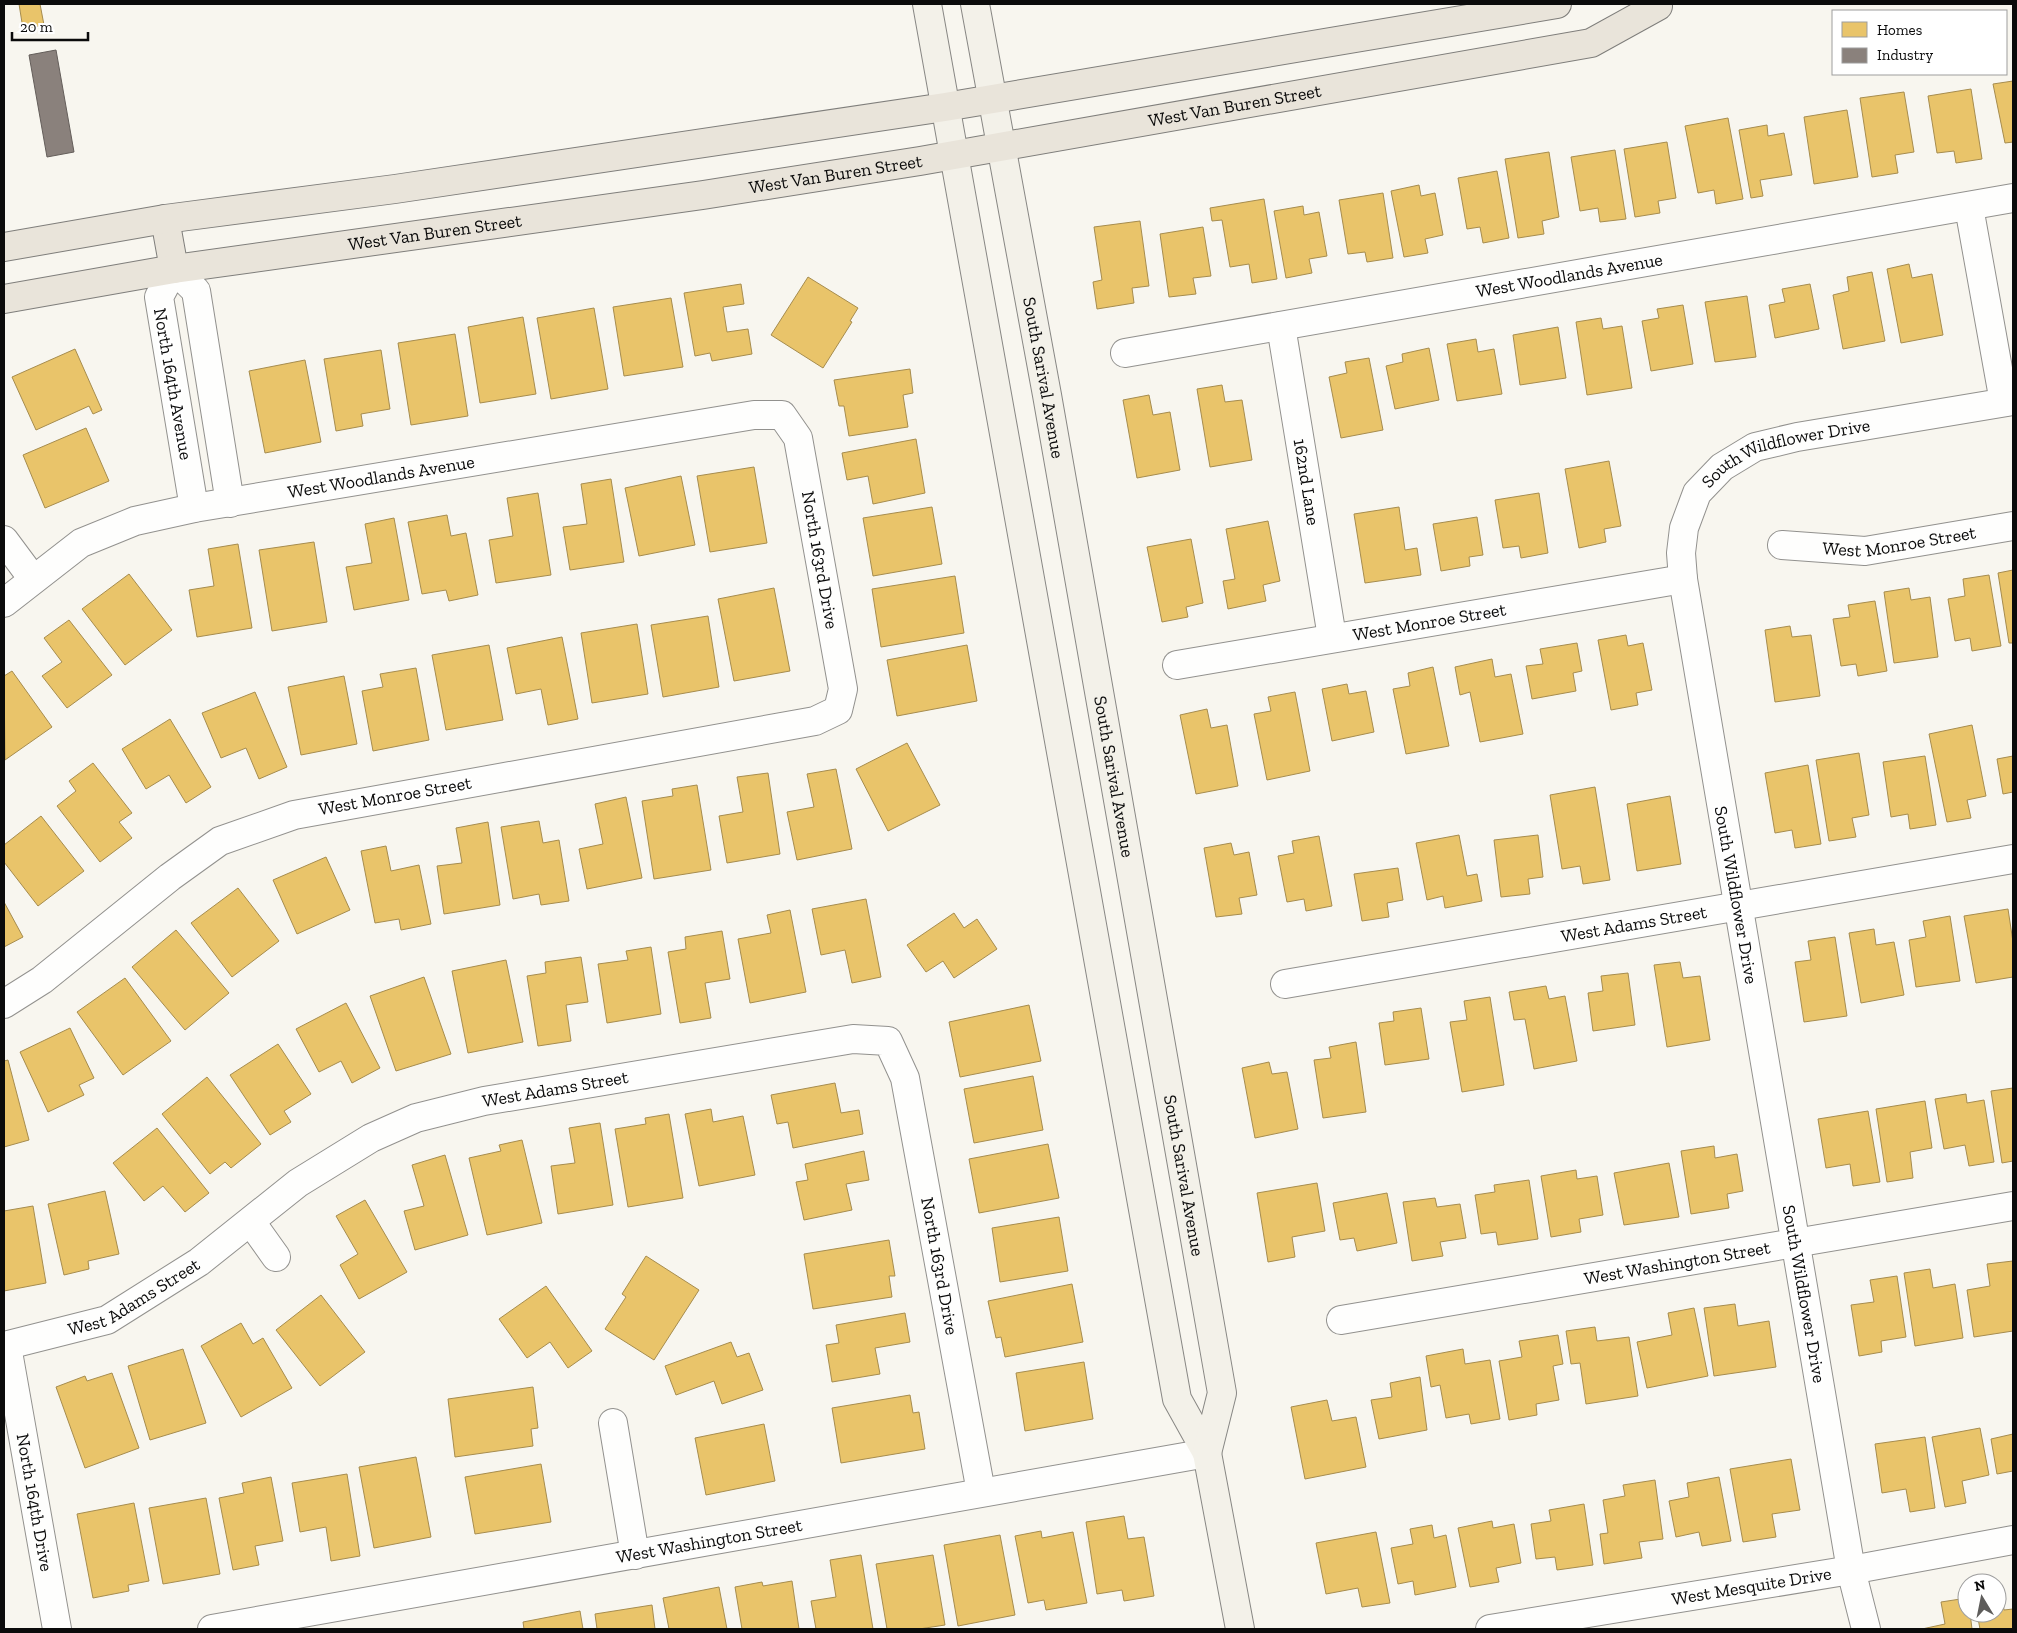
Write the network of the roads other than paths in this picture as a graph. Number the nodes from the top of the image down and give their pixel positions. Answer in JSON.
{"nodes":[{"id":1,"x":926,"y":4,"type":"edge"},
{"id":2,"x":975,"y":4,"type":"edge"},
{"id":3,"x":1557,"y":4,"type":"edge"},
{"id":4,"x":1654,"y":4,"type":"edge"},
{"id":5,"x":992,"y":100,"type":"junction"},
{"id":6,"x":945,"y":107,"type":"junction"},
{"id":7,"x":1000,"y":146,"type":"junction"},
{"id":8,"x":954,"y":155,"type":"junction"},
{"id":9,"x":2013,"y":198,"type":"edge"},
{"id":10,"x":1969,"y":207,"type":"junction"},
{"id":11,"x":165,"y":219,"type":"junction"},
{"id":12,"x":4,"y":247,"type":"edge"},
{"id":13,"x":174,"y":269,"type":"junction"},
{"id":14,"x":4,"y":299,"type":"edge"},
{"id":15,"x":1281,"y":326,"type":"junction"},
{"id":16,"x":1125,"y":353,"type":"dead end"},
{"id":17,"x":2009,"y":401,"type":"edge"},
{"id":18,"x":782,"y":415,"type":"joint"},
{"id":19,"x":230,"y":503,"type":"junction"},
{"id":20,"x":194,"y":508,"type":"junction"},
{"id":21,"x":2013,"y":526,"type":"edge"},
{"id":22,"x":4,"y":540,"type":"edge"},
{"id":23,"x":1782,"y":545,"type":"dead end"},
{"id":24,"x":33,"y":579,"type":"junction"},
{"id":25,"x":1683,"y":579,"type":"junction"},
{"id":26,"x":4,"y":603,"type":"edge"},
{"id":27,"x":1332,"y":637,"type":"junction"},
{"id":28,"x":1177,"y":665,"type":"dead end"},
{"id":29,"x":838,"y":710,"type":"joint"},
{"id":30,"x":2013,"y":859,"type":"edge"},
{"id":31,"x":1738,"y":906,"type":"junction"},
{"id":32,"x":1285,"y":984,"type":"dead end"},
{"id":33,"x":4,"y":1004,"type":"edge"},
{"id":34,"x":888,"y":1041,"type":"joint"},
{"id":35,"x":2013,"y":1206,"type":"edge"},
{"id":36,"x":250,"y":1222,"type":"junction"},
{"id":37,"x":1795,"y":1244,"type":"junction"},
{"id":38,"x":276,"y":1257,"type":"dead end"},
{"id":39,"x":1341,"y":1320,"type":"dead end"},
{"id":40,"x":5,"y":1346,"type":"edge"},
{"id":41,"x":614,"y":1423,"type":"dead end"},
{"id":42,"x":1207,"y":1452,"type":"junction"},
{"id":43,"x":981,"y":1492,"type":"junction"},
{"id":44,"x":2013,"y":1540,"type":"edge"},
{"id":45,"x":634,"y":1555,"type":"junction"},
{"id":46,"x":1851,"y":1570,"type":"junction"},
{"id":47,"x":1504,"y":1628,"type":"edge"},
{"id":48,"x":57,"y":1629,"type":"edge"},
{"id":49,"x":212,"y":1629,"type":"edge"},
{"id":50,"x":1240,"y":1629,"type":"edge"},
{"id":51,"x":1866,"y":1629,"type":"edge"}],
"edges":[{"from":1,"to":6,"type":"main road","name":"South Sarival Avenue"},
{"from":2,"to":5,"type":"main road","name":"South Sarival Avenue"},
{"from":3,"to":5,"type":"main road"},
{"from":4,"to":7,"type":"main road","name":"West Van Buren Street"},
{"from":5,"to":6,"type":"main road"},
{"from":5,"to":7,"type":"main road","name":"South Sarival Avenue"},
{"from":6,"to":8,"type":"main road","name":"South Sarival Avenue"},
{"from":6,"to":11,"type":"main road"},
{"from":7,"to":8,"type":"main road","name":"West Van Buren Street"},
{"from":7,"to":42,"type":"main road","name":"South Sarival Avenue"},
{"from":8,"to":13,"type":"main road","name":"West Van Buren Street"},
{"from":8,"to":42,"type":"main road","name":"South Sarival Avenue"},
{"from":9,"to":10,"type":"street","name":"West Woodlands Avenue"},
{"from":10,"to":15,"type":"street","name":"West Woodlands Avenue"},
{"from":10,"to":17,"type":"street"},
{"from":11,"to":12,"type":"main road"},
{"from":11,"to":13,"type":"main road"},
{"from":13,"to":14,"type":"main road","name":"West Van Buren Street"},
{"from":13,"to":19,"type":"street","name":"North 164th Avenue"},
{"from":13,"to":20,"type":"street","name":"North 164th Avenue"},
{"from":15,"to":16,"type":"street","name":"West Woodlands Avenue"},
{"from":15,"to":27,"type":"street","name":"162nd Lane"},
{"from":17,"to":25,"type":"street","name":"South Wildflower Drive"},
{"from":18,"to":19,"type":"street","name":"West Woodlands Avenue"},
{"from":18,"to":29,"type":"street","name":"North 163rd Drive"},
{"from":19,"to":20,"type":"street","name":"West Woodlands Avenue"},
{"from":20,"to":24,"type":"street","name":"West Woodlands Avenue"},
{"from":21,"to":23,"type":"street","name":"West Monroe Street"},
{"from":22,"to":24,"type":"street"},
{"from":24,"to":26,"type":"street","name":"West Woodlands Avenue"},
{"from":25,"to":27,"type":"street","name":"West Monroe Street"},
{"from":25,"to":31,"type":"street","name":"South Wildflower Drive"},
{"from":27,"to":28,"type":"street","name":"West Monroe Street"},
{"from":29,"to":33,"type":"street","name":"West Monroe Street"},
{"from":30,"to":31,"type":"street","name":"West Adams Street"},
{"from":31,"to":32,"type":"street","name":"West Adams Street"},
{"from":31,"to":37,"type":"street","name":"South Wildflower Drive"},
{"from":34,"to":36,"type":"street","name":"West Adams Street"},
{"from":34,"to":43,"type":"street","name":"North 163rd Drive"},
{"from":35,"to":37,"type":"street","name":"West Washington Street"},
{"from":36,"to":38,"type":"street"},
{"from":36,"to":40,"type":"street","name":"West Adams Street"},
{"from":37,"to":39,"type":"street","name":"West Washington Street"},
{"from":37,"to":46,"type":"street","name":"South Wildflower Drive"},
{"from":40,"to":48,"type":"street","name":"North 164th Drive"},
{"from":41,"to":45,"type":"street"},
{"from":42,"to":43,"type":"street","name":"West Washington Street"},
{"from":42,"to":50,"type":"main road","name":"South Sarival Avenue"},
{"from":43,"to":45,"type":"street","name":"West Washington Street"},
{"from":44,"to":46,"type":"street","name":"West Mesquite Drive"},
{"from":45,"to":49,"type":"street","name":"West Washington Street"},
{"from":46,"to":47,"type":"street","name":"West Mesquite Drive"},
{"from":46,"to":51,"type":"street","name":"South Wildflower Drive"}]}
